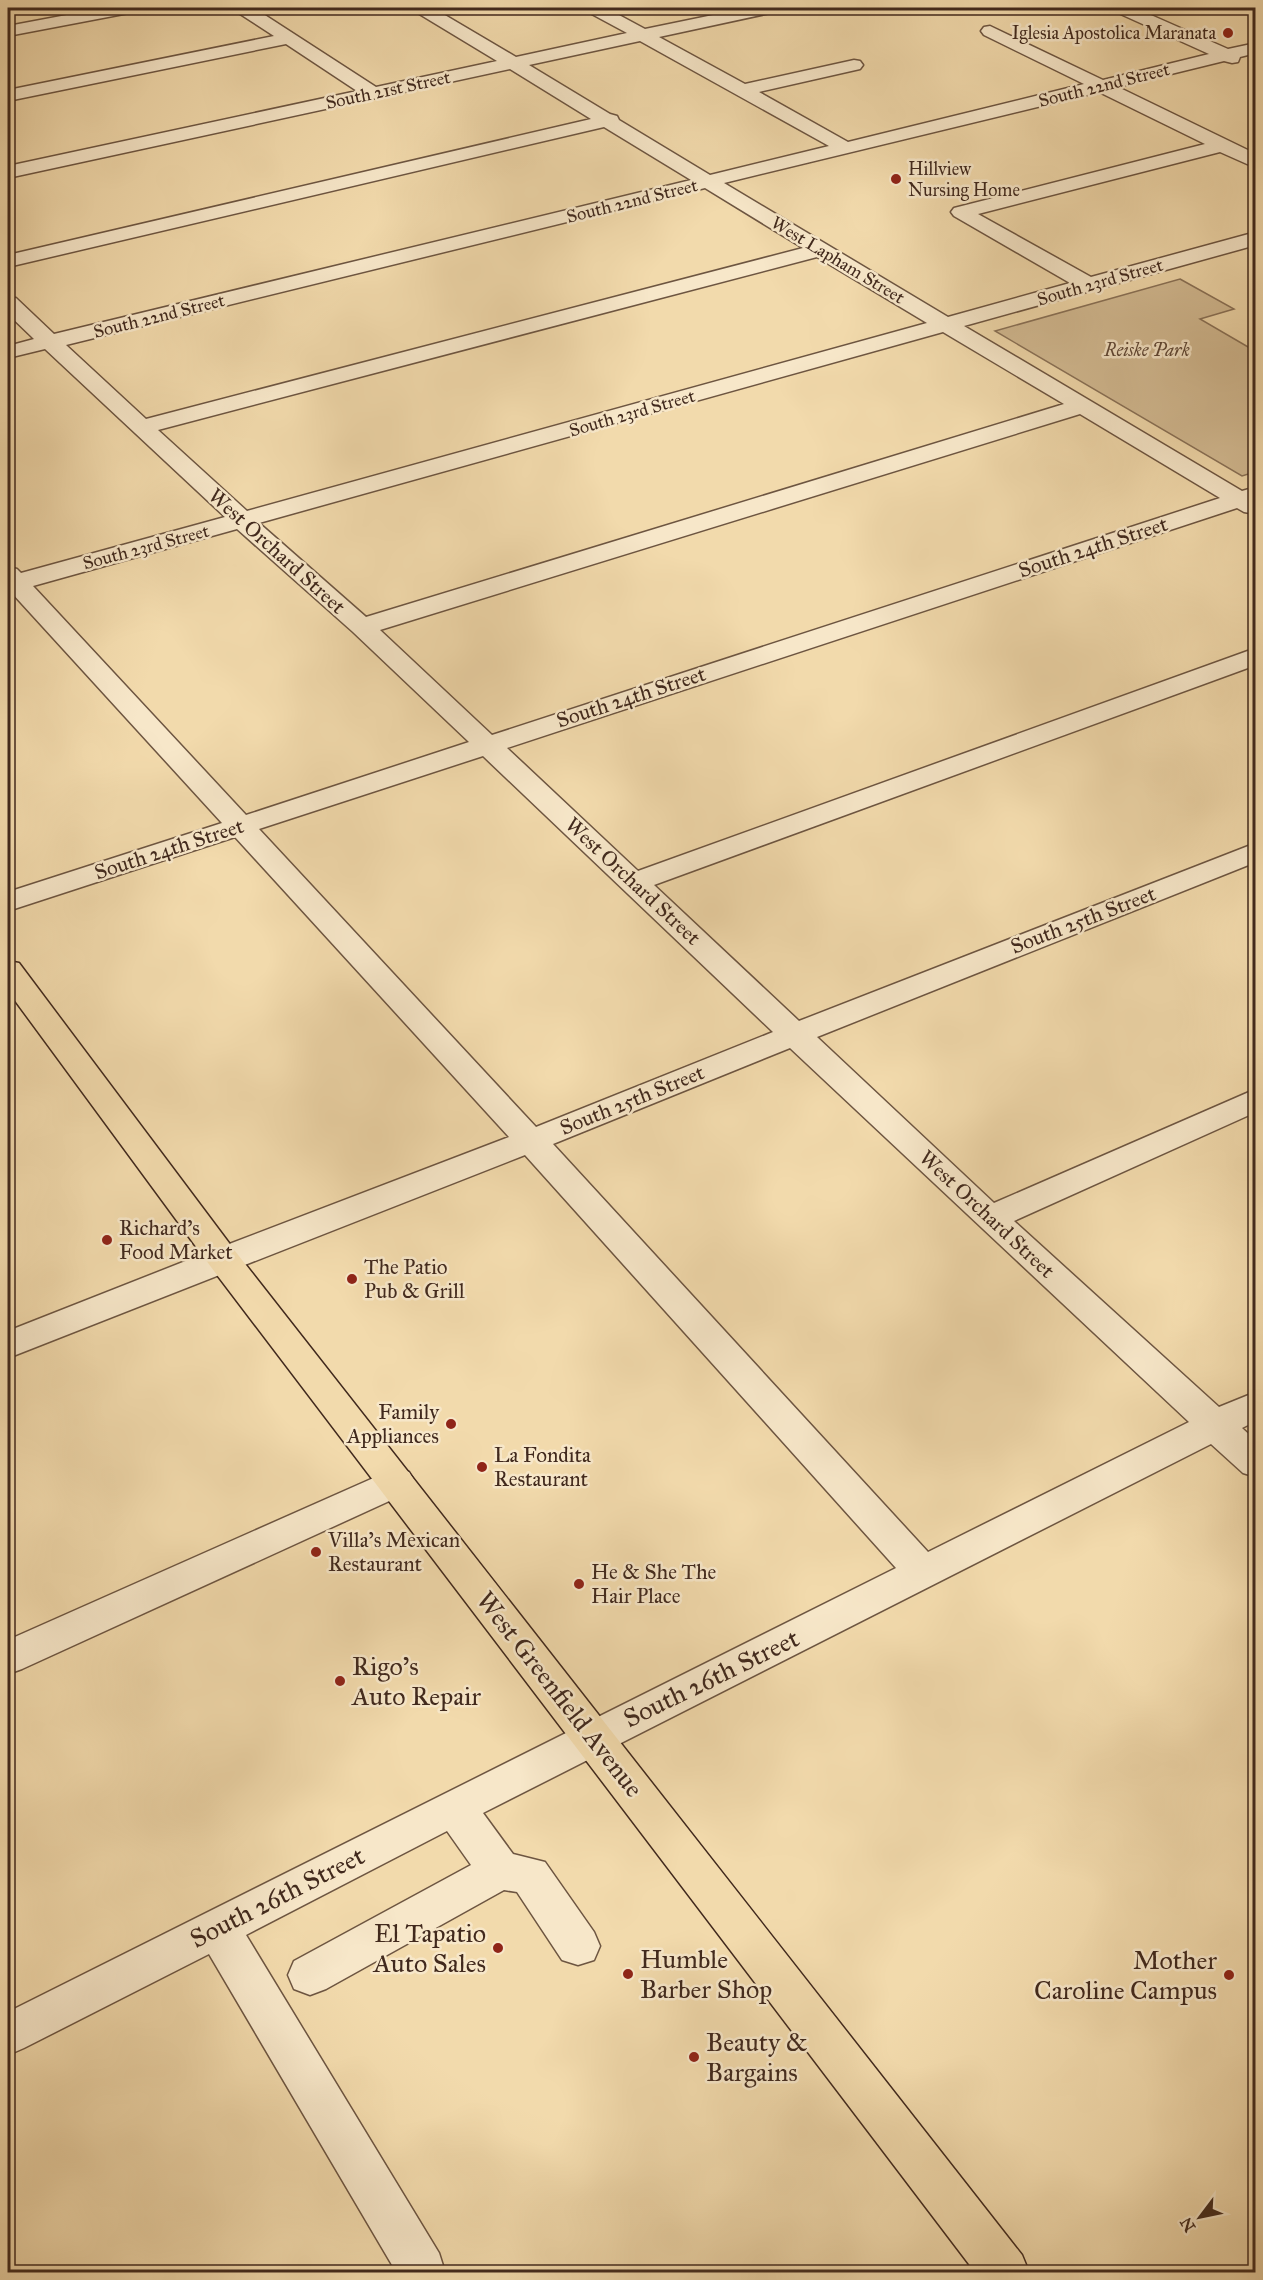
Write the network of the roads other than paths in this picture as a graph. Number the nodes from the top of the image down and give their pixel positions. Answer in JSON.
{"nodes":[{"id":1,"x":37,"y":8,"type":"edge"},
{"id":2,"x":129,"y":8,"type":"edge"},
{"id":3,"x":243,"y":8,"type":"edge"},
{"id":4,"x":422,"y":8,"type":"edge"},
{"id":5,"x":594,"y":8,"type":"edge"},
{"id":6,"x":769,"y":8,"type":"edge"},
{"id":7,"x":1122,"y":8,"type":"edge"},
{"id":8,"x":79,"y":17,"type":"junction"},
{"id":9,"x":8,"y":31,"type":"edge"},
{"id":10,"x":990,"y":31,"type":"dead end"},
{"id":11,"x":643,"y":34,"type":"junction"},
{"id":12,"x":290,"y":38,"type":"junction"},
{"id":13,"x":1256,"y":48,"type":"edge"},
{"id":14,"x":1226,"y":55,"type":"junction"},
{"id":15,"x":514,"y":63,"type":"junction"},
{"id":16,"x":854,"y":65,"type":"dead end"},
{"id":17,"x":1256,"y":69,"type":"edge"},
{"id":18,"x":1098,"y":86,"type":"junction"},
{"id":19,"x":743,"y":90,"type":"junction"},
{"id":20,"x":372,"y":93,"type":"junction"},
{"id":21,"x":8,"y":96,"type":"edge"},
{"id":22,"x":610,"y":120,"type":"junction"},
{"id":23,"x":1221,"y":146,"type":"junction"},
{"id":24,"x":846,"y":148,"type":"junction"},
{"id":25,"x":1256,"y":162,"type":"edge"},
{"id":26,"x":8,"y":172,"type":"edge"},
{"id":27,"x":711,"y":182,"type":"junction"},
{"id":28,"x":1256,"y":238,"type":"edge"},
{"id":29,"x":820,"y":250,"type":"junction"},
{"id":30,"x":8,"y":261,"type":"edge"},
{"id":31,"x":1089,"y":285,"type":"junction"},
{"id":32,"x":8,"y":303,"type":"edge"},
{"id":33,"x":946,"y":325,"type":"junction"},
{"id":34,"x":49,"y":342,"type":"junction"},
{"id":35,"x":8,"y":352,"type":"edge"},
{"id":36,"x":1082,"y":406,"type":"junction"},
{"id":37,"x":142,"y":427,"type":"junction"},
{"id":38,"x":1250,"y":501,"type":"edge"},
{"id":39,"x":243,"y":521,"type":"junction"},
{"id":40,"x":10,"y":581,"type":"edge"},
{"id":41,"x":362,"y":627,"type":"junction"},
{"id":42,"x":1256,"y":656,"type":"edge"},
{"id":43,"x":488,"y":744,"type":"junction"},
{"id":44,"x":240,"y":825,"type":"junction"},
{"id":45,"x":1256,"y":852,"type":"edge"},
{"id":46,"x":634,"y":882,"type":"junction"},
{"id":47,"x":8,"y":902,"type":"edge"},
{"id":48,"x":8,"y":970,"type":"edge"},
{"id":49,"x":795,"y":1034,"type":"junction"},
{"id":50,"x":1256,"y":1099,"type":"edge"},
{"id":51,"x":531,"y":1141,"type":"junction"},
{"id":52,"x":990,"y":1218,"type":"junction"},
{"id":53,"x":223,"y":1259,"type":"junction"},
{"id":54,"x":8,"y":1345,"type":"edge"},
{"id":55,"x":1256,"y":1405,"type":"edge"},
{"id":56,"x":1215,"y":1425,"type":"junction"},
{"id":57,"x":1256,"y":1463,"type":"edge"},
{"id":58,"x":396,"y":1482,"type":"junction"},
{"id":59,"x":923,"y":1572,"type":"junction"},
{"id":60,"x":8,"y":1658,"type":"edge"},
{"id":61,"x":592,"y":1737,"type":"junction"},
{"id":62,"x":454,"y":1806,"type":"junction"},
{"id":63,"x":500,"y":1871,"type":"junction"},
{"id":64,"x":217,"y":1927,"type":"junction"},
{"id":65,"x":578,"y":1946,"type":"dead end"},
{"id":66,"x":310,"y":1975,"type":"dead end"},
{"id":67,"x":8,"y":2034,"type":"edge"},
{"id":68,"x":418,"y":2272,"type":"edge"},
{"id":69,"x":1005,"y":2272,"type":"edge"}],
"edges":[{"from":1,"to":8,"type":"street"},
{"from":2,"to":8,"type":"street"},
{"from":3,"to":12,"type":"street"},
{"from":4,"to":15,"type":"street","name":"West Lapham Street"},
{"from":5,"to":11,"type":"street"},
{"from":6,"to":11,"type":"street","name":"South 21st Street"},
{"from":7,"to":14,"type":"street"},
{"from":8,"to":9,"type":"street"},
{"from":10,"to":18,"type":"street"},
{"from":11,"to":15,"type":"street","name":"South 21st Street"},
{"from":11,"to":19,"type":"street"},
{"from":12,"to":20,"type":"street"},
{"from":12,"to":21,"type":"street"},
{"from":13,"to":14,"type":"street","name":"South 22nd Street"},
{"from":14,"to":17,"type":"street"},
{"from":14,"to":18,"type":"street","name":"South 22nd Street"},
{"from":15,"to":20,"type":"street","name":"South 21st Street"},
{"from":15,"to":22,"type":"street","name":"West Lapham Street"},
{"from":16,"to":19,"type":"street"},
{"from":18,"to":23,"type":"street"},
{"from":18,"to":24,"type":"street","name":"South 22nd Street"},
{"from":19,"to":24,"type":"street"},
{"from":20,"to":26,"type":"street","name":"South 21st Street"},
{"from":22,"to":27,"type":"street","name":"West Lapham Street"},
{"from":22,"to":30,"type":"street"},
{"from":23,"to":25,"type":"street"},
{"from":23,"to":31,"type":"street"},
{"from":24,"to":27,"type":"street","name":"South 22nd Street"},
{"from":27,"to":29,"type":"street","name":"West Lapham Street"},
{"from":27,"to":34,"type":"street","name":"South 22nd Street"},
{"from":28,"to":31,"type":"street","name":"South 23rd Street"},
{"from":29,"to":33,"type":"street","name":"West Lapham Street"},
{"from":29,"to":37,"type":"street"},
{"from":31,"to":33,"type":"street","name":"South 23rd Street"},
{"from":32,"to":34,"type":"street","name":"West Orchard Street"},
{"from":33,"to":36,"type":"street","name":"West Lapham Street"},
{"from":33,"to":39,"type":"street","name":"South 23rd Street"},
{"from":34,"to":35,"type":"street","name":"South 22nd Street"},
{"from":34,"to":37,"type":"street","name":"West Orchard Street"},
{"from":36,"to":38,"type":"street","name":"West Lapham Street"},
{"from":36,"to":41,"type":"street"},
{"from":37,"to":39,"type":"street","name":"West Orchard Street"},
{"from":38,"to":43,"type":"street","name":"South 24th Street"},
{"from":39,"to":40,"type":"street","name":"South 23rd Street"},
{"from":39,"to":41,"type":"street","name":"West Orchard Street"},
{"from":40,"to":44,"type":"street"},
{"from":41,"to":43,"type":"street","name":"West Orchard Street"},
{"from":42,"to":46,"type":"street"},
{"from":43,"to":44,"type":"street","name":"South 24th Street"},
{"from":43,"to":46,"type":"street","name":"West Orchard Street"},
{"from":44,"to":47,"type":"street","name":"South 24th Street"},
{"from":44,"to":51,"type":"street"},
{"from":45,"to":49,"type":"street","name":"South 25th Street"},
{"from":46,"to":49,"type":"street","name":"West Orchard Street"},
{"from":48,"to":53,"type":"main road","name":"West Greenfield Avenue"},
{"from":49,"to":51,"type":"street","name":"South 25th Street"},
{"from":49,"to":52,"type":"street","name":"West Orchard Street"},
{"from":50,"to":52,"type":"street"},
{"from":51,"to":53,"type":"street","name":"South 25th Street"},
{"from":51,"to":59,"type":"street"},
{"from":52,"to":56,"type":"street","name":"West Orchard Street"},
{"from":53,"to":54,"type":"street","name":"South 25th Street"},
{"from":53,"to":58,"type":"main road","name":"West Greenfield Avenue"},
{"from":55,"to":56,"type":"street","name":"South 26th Street"},
{"from":56,"to":57,"type":"street","name":"West Orchard Street"},
{"from":56,"to":59,"type":"street","name":"South 26th Street"},
{"from":58,"to":60,"type":"street"},
{"from":58,"to":61,"type":"main road","name":"West Greenfield Avenue"},
{"from":59,"to":61,"type":"street","name":"South 26th Street"},
{"from":61,"to":62,"type":"street","name":"South 26th Street"},
{"from":61,"to":69,"type":"main road","name":"West Greenfield Avenue"},
{"from":62,"to":63,"type":"street"},
{"from":62,"to":64,"type":"street","name":"South 26th Street"},
{"from":63,"to":65,"type":"street"},
{"from":63,"to":66,"type":"street"},
{"from":64,"to":67,"type":"street","name":"South 26th Street"},
{"from":64,"to":68,"type":"street"}]}
